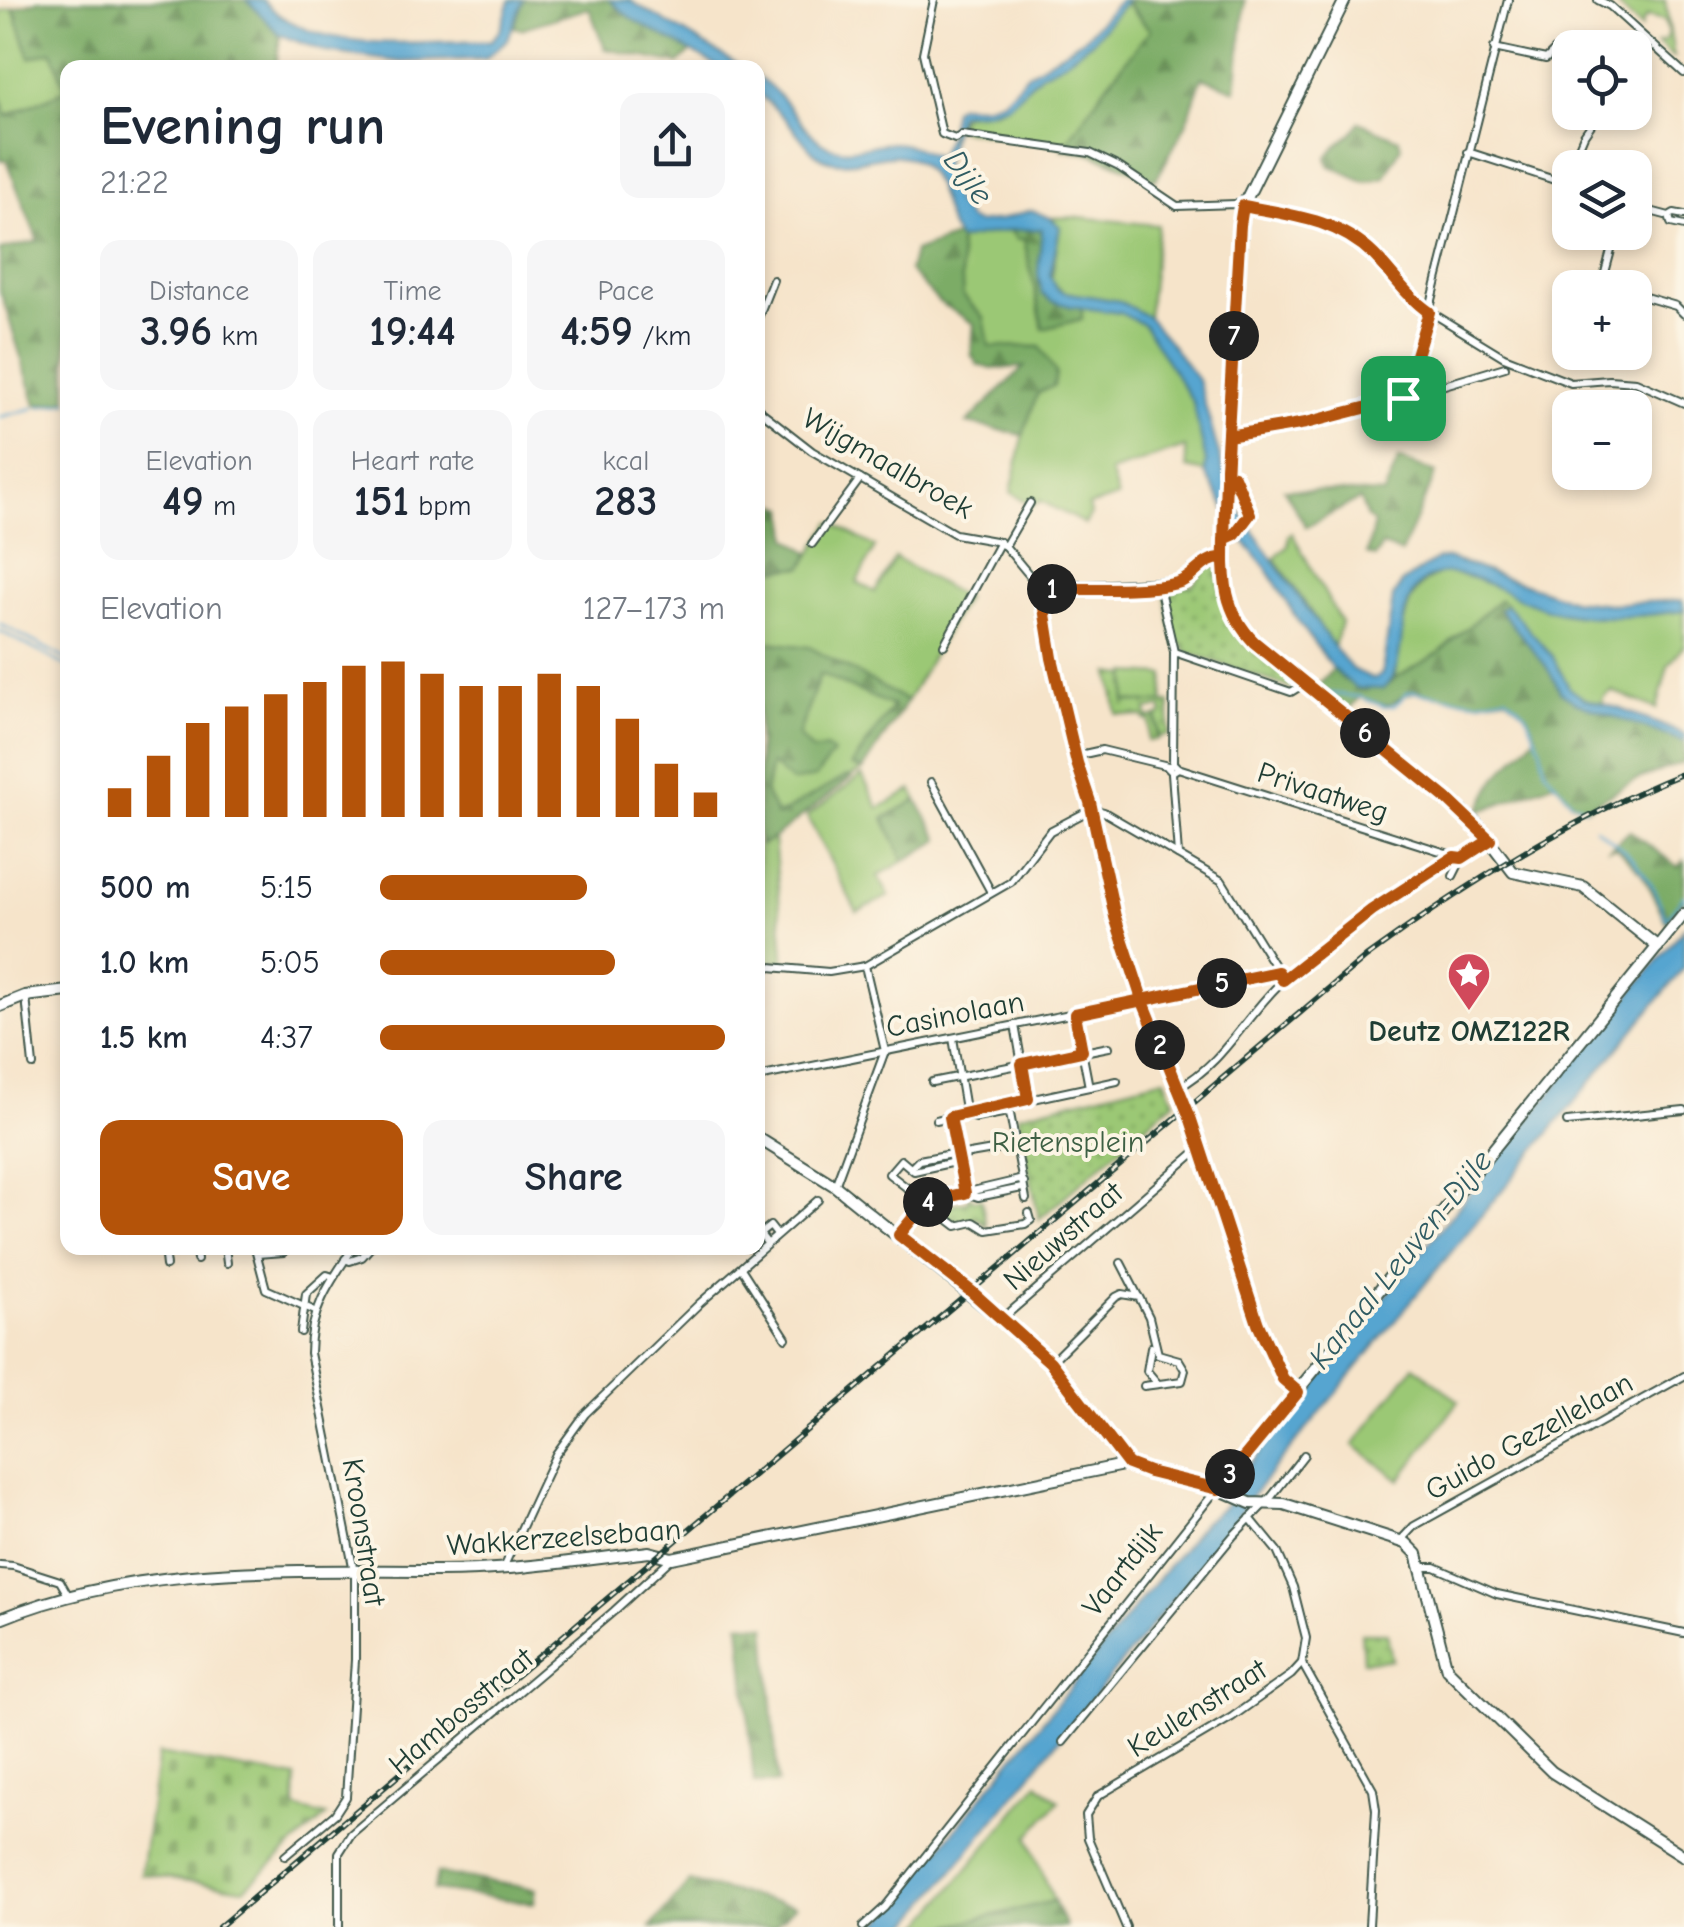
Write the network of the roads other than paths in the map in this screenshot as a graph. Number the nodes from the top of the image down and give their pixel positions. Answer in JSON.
{"nodes":[{"id":1,"x":934,"y":0,"type":"edge"},
{"id":2,"x":1345,"y":0,"type":"edge"},
{"id":3,"x":1508,"y":0,"type":"edge"},
{"id":4,"x":1598,"y":0,"type":"edge"},
{"id":5,"x":1612,"y":3,"type":"edge"},
{"id":6,"x":1494,"y":48,"type":"junction"},
{"id":7,"x":1552,"y":52,"type":"edge"},
{"id":8,"x":1684,"y":72,"type":"edge"},
{"id":9,"x":1468,"y":152,"type":"junction"},
{"id":10,"x":1552,"y":179,"type":"edge"},
{"id":11,"x":1243,"y":206,"type":"junction"},
{"id":12,"x":1652,"y":212,"type":"edge"},
{"id":13,"x":1684,"y":215,"type":"edge"},
{"id":14,"x":1668,"y":216,"type":"junction"},
{"id":15,"x":1684,"y":226,"type":"edge"},
{"id":16,"x":773,"y":280,"type":"dead end"},
{"id":17,"x":1652,"y":298,"type":"edge"},
{"id":18,"x":765,"y":304,"type":"edge"},
{"id":19,"x":1680,"y":304,"type":"edge"},
{"id":20,"x":1429,"y":312,"type":"junction"},
{"id":21,"x":1684,"y":314,"type":"edge"},
{"id":22,"x":1505,"y":367,"type":"dead end"},
{"id":23,"x":1403,"y":398,"type":"junction"},
{"id":24,"x":1684,"y":403,"type":"edge"},
{"id":25,"x":765,"y":414,"type":"edge"},
{"id":26,"x":1228,"y":436,"type":"junction"},
{"id":27,"x":1226,"y":471,"type":"junction"},
{"id":28,"x":860,"y":479,"type":"junction"},
{"id":29,"x":1030,"y":503,"type":"dead end"},
{"id":30,"x":1229,"y":536,"type":"junction"},
{"id":31,"x":812,"y":544,"type":"dead end"},
{"id":32,"x":1002,"y":544,"type":"junction"},
{"id":33,"x":1224,"y":558,"type":"junction"},
{"id":34,"x":1159,"y":586,"type":"junction"},
{"id":35,"x":1041,"y":589,"type":"junction"},
{"id":36,"x":944,"y":645,"type":"dead end"},
{"id":37,"x":1174,"y":652,"type":"junction"},
{"id":38,"x":1304,"y":684,"type":"junction"},
{"id":39,"x":1075,"y":756,"type":"junction"},
{"id":40,"x":1173,"y":767,"type":"junction"},
{"id":41,"x":931,"y":782,"type":"dead end"},
{"id":42,"x":1092,"y":810,"type":"junction"},
{"id":43,"x":1490,"y":840,"type":"junction"},
{"id":44,"x":1178,"y":856,"type":"junction"},
{"id":45,"x":1458,"y":858,"type":"junction"},
{"id":46,"x":1453,"y":876,"type":"dead end"},
{"id":47,"x":991,"y":892,"type":"junction"},
{"id":48,"x":1684,"y":914,"type":"edge"},
{"id":49,"x":1658,"y":947,"type":"junction"},
{"id":50,"x":865,"y":966,"type":"junction"},
{"id":51,"x":765,"y":967,"type":"edge"},
{"id":52,"x":1278,"y":972,"type":"junction"},
{"id":53,"x":1283,"y":980,"type":"junction"},
{"id":54,"x":60,"y":992,"type":"edge"},
{"id":55,"x":26,"y":996,"type":"junction"},
{"id":56,"x":1142,"y":999,"type":"junction"},
{"id":57,"x":0,"y":1006,"type":"edge"},
{"id":58,"x":1075,"y":1014,"type":"junction"},
{"id":59,"x":1015,"y":1025,"type":"junction"},
{"id":60,"x":953,"y":1038,"type":"junction"},
{"id":61,"x":1109,"y":1047,"type":"dead end"},
{"id":62,"x":885,"y":1051,"type":"junction"},
{"id":63,"x":1082,"y":1051,"type":"junction"},
{"id":64,"x":1022,"y":1064,"type":"junction"},
{"id":65,"x":34,"y":1065,"type":"dead end"},
{"id":66,"x":765,"y":1076,"type":"edge"},
{"id":67,"x":960,"y":1076,"type":"junction"},
{"id":68,"x":1118,"y":1081,"type":"dead end"},
{"id":69,"x":932,"y":1082,"type":"dead end"},
{"id":70,"x":1089,"y":1087,"type":"junction"},
{"id":71,"x":1177,"y":1089,"type":"junction"},
{"id":72,"x":1028,"y":1099,"type":"junction"},
{"id":73,"x":1008,"y":1108,"type":"junction"},
{"id":74,"x":1684,"y":1110,"type":"edge"},
{"id":75,"x":966,"y":1115,"type":"junction"},
{"id":76,"x":950,"y":1117,"type":"junction"},
{"id":77,"x":936,"y":1120,"type":"dead end"},
{"id":78,"x":1567,"y":1122,"type":"dead end"},
{"id":79,"x":765,"y":1142,"type":"edge"},
{"id":80,"x":1016,"y":1146,"type":"junction"},
{"id":81,"x":1199,"y":1150,"type":"junction"},
{"id":82,"x":958,"y":1157,"type":"junction"},
{"id":83,"x":1024,"y":1183,"type":"junction"},
{"id":84,"x":835,"y":1186,"type":"junction"},
{"id":85,"x":966,"y":1193,"type":"junction"},
{"id":86,"x":1026,"y":1198,"type":"dead end"},
{"id":87,"x":818,"y":1200,"type":"dead end"},
{"id":88,"x":926,"y":1202,"type":"junction"},
{"id":89,"x":1029,"y":1213,"type":"dead end"},
{"id":90,"x":765,"y":1230,"type":"edge"},
{"id":91,"x":899,"y":1235,"type":"junction"},
{"id":92,"x":165,"y":1255,"type":"edge"},
{"id":93,"x":196,"y":1255,"type":"edge"},
{"id":94,"x":226,"y":1255,"type":"edge"},
{"id":95,"x":257,"y":1255,"type":"edge"},
{"id":96,"x":348,"y":1255,"type":"edge"},
{"id":97,"x":364,"y":1255,"type":"edge"},
{"id":98,"x":755,"y":1255,"type":"edge"},
{"id":99,"x":345,"y":1259,"type":"junction"},
{"id":100,"x":197,"y":1260,"type":"dead end"},
{"id":101,"x":227,"y":1262,"type":"dead end"},
{"id":102,"x":1120,"y":1263,"type":"dead end"},
{"id":103,"x":166,"y":1266,"type":"dead end"},
{"id":104,"x":741,"y":1268,"type":"junction"},
{"id":105,"x":334,"y":1277,"type":"junction"},
{"id":106,"x":1138,"y":1297,"type":"junction"},
{"id":107,"x":303,"y":1304,"type":"junction"},
{"id":108,"x":316,"y":1307,"type":"junction"},
{"id":109,"x":1002,"y":1319,"type":"junction"},
{"id":110,"x":301,"y":1332,"type":"dead end"},
{"id":111,"x":786,"y":1338,"type":"dead end"},
{"id":112,"x":1152,"y":1341,"type":"junction"},
{"id":113,"x":1050,"y":1362,"type":"junction"},
{"id":114,"x":1684,"y":1376,"type":"edge"},
{"id":115,"x":1159,"y":1384,"type":"junction"},
{"id":116,"x":1144,"y":1386,"type":"dead end"},
{"id":117,"x":1298,"y":1392,"type":"junction"},
{"id":118,"x":1304,"y":1455,"type":"dead end"},
{"id":119,"x":1128,"y":1464,"type":"junction"},
{"id":120,"x":1222,"y":1491,"type":"junction"},
{"id":121,"x":1256,"y":1504,"type":"junction"},
{"id":122,"x":1250,"y":1518,"type":"junction"},
{"id":123,"x":1400,"y":1541,"type":"junction"},
{"id":124,"x":672,"y":1558,"type":"junction"},
{"id":125,"x":0,"y":1565,"type":"edge"},
{"id":126,"x":1420,"y":1568,"type":"junction"},
{"id":127,"x":352,"y":1569,"type":"junction"},
{"id":128,"x":502,"y":1569,"type":"junction"},
{"id":129,"x":68,"y":1594,"type":"junction"},
{"id":130,"x":0,"y":1619,"type":"edge"},
{"id":131,"x":1684,"y":1633,"type":"edge"},
{"id":132,"x":1302,"y":1663,"type":"junction"},
{"id":133,"x":1064,"y":1742,"type":"dead end"},
{"id":134,"x":285,"y":1856,"type":"dead end"},
{"id":135,"x":1684,"y":1856,"type":"edge"},
{"id":136,"x":1369,"y":1925,"type":"edge"},
{"id":137,"x":339,"y":1927,"type":"edge"},
{"id":138,"x":863,"y":1927,"type":"edge"},
{"id":139,"x":1126,"y":1927,"type":"edge"}],
"edges":[{"from":1,"to":11,"type":"street"},
{"from":2,"to":11,"type":"street"},
{"from":3,"to":6,"type":"street"},
{"from":4,"to":5,"type":"street"},
{"from":5,"to":8,"type":"street"},
{"from":6,"to":7,"type":"street"},
{"from":6,"to":9,"type":"street"},
{"from":9,"to":10,"type":"street"},
{"from":9,"to":20,"type":"street"},
{"from":11,"to":20,"type":"street"},
{"from":11,"to":26,"type":"street"},
{"from":12,"to":14,"type":"street"},
{"from":13,"to":14,"type":"street"},
{"from":14,"to":15,"type":"street"},
{"from":16,"to":18,"type":"street"},
{"from":17,"to":19,"type":"street"},
{"from":19,"to":21,"type":"street"},
{"from":20,"to":23,"type":"street"},
{"from":20,"to":24,"type":"street"},
{"from":22,"to":23,"type":"street"},
{"from":23,"to":26,"type":"street"},
{"from":25,"to":28,"type":"street","name":"Wijgmaalbroek"},
{"from":26,"to":27,"type":"street"},
{"from":27,"to":30,"type":"street"},
{"from":27,"to":30,"type":"street"},
{"from":28,"to":31,"type":"street"},
{"from":28,"to":32,"type":"street","name":"Wijgmaalbroek"},
{"from":29,"to":32,"type":"street"},
{"from":30,"to":33,"type":"street"},
{"from":32,"to":35,"type":"street"},
{"from":32,"to":36,"type":"street"},
{"from":33,"to":34,"type":"street"},
{"from":33,"to":38,"type":"street"},
{"from":34,"to":35,"type":"street"},
{"from":34,"to":37,"type":"street"},
{"from":35,"to":39,"type":"street"},
{"from":37,"to":38,"type":"street"},
{"from":37,"to":40,"type":"street"},
{"from":38,"to":43,"type":"street"},
{"from":39,"to":40,"type":"street","name":"Privaatweg"},
{"from":39,"to":42,"type":"street"},
{"from":40,"to":44,"type":"street"},
{"from":40,"to":45,"type":"street","name":"Privaatweg"},
{"from":41,"to":47,"type":"street"},
{"from":42,"to":44,"type":"street"},
{"from":42,"to":47,"type":"street"},
{"from":42,"to":56,"type":"street"},
{"from":43,"to":45,"type":"street"},
{"from":43,"to":49,"type":"street"},
{"from":44,"to":52,"type":"street"},
{"from":45,"to":46,"type":"street"},
{"from":45,"to":53,"type":"street"},
{"from":47,"to":50,"type":"street"},
{"from":48,"to":49,"type":"street","name":"Vaartdijk"},
{"from":49,"to":117,"type":"street","name":"Vaartdijk"},
{"from":50,"to":51,"type":"street"},
{"from":50,"to":62,"type":"street"},
{"from":52,"to":53,"type":"street"},
{"from":52,"to":56,"type":"street","name":"Casinolaan"},
{"from":53,"to":71,"type":"street"},
{"from":54,"to":55,"type":"street"},
{"from":55,"to":57,"type":"street"},
{"from":55,"to":65,"type":"street"},
{"from":56,"to":58,"type":"street","name":"Casinolaan"},
{"from":56,"to":71,"type":"street"},
{"from":58,"to":59,"type":"street","name":"Casinolaan"},
{"from":58,"to":63,"type":"street"},
{"from":59,"to":60,"type":"street","name":"Casinolaan"},
{"from":59,"to":64,"type":"street"},
{"from":60,"to":62,"type":"street","name":"Casinolaan"},
{"from":60,"to":67,"type":"street"},
{"from":61,"to":63,"type":"street"},
{"from":62,"to":66,"type":"street","name":"Casinolaan"},
{"from":62,"to":84,"type":"street"},
{"from":63,"to":64,"type":"street"},
{"from":63,"to":70,"type":"street"},
{"from":64,"to":67,"type":"street"},
{"from":64,"to":72,"type":"street"},
{"from":67,"to":69,"type":"street"},
{"from":67,"to":75,"type":"street"},
{"from":68,"to":70,"type":"street"},
{"from":70,"to":72,"type":"street"},
{"from":71,"to":81,"type":"street"},
{"from":72,"to":73,"type":"street"},
{"from":73,"to":75,"type":"street"},
{"from":73,"to":80,"type":"street"},
{"from":74,"to":78,"type":"street"},
{"from":75,"to":76,"type":"street"},
{"from":76,"to":77,"type":"street"},
{"from":76,"to":82,"type":"street"},
{"from":79,"to":84,"type":"street"},
{"from":80,"to":82,"type":"street"},
{"from":80,"to":83,"type":"street"},
{"from":81,"to":109,"type":"street","name":"Nieuwstraat"},
{"from":81,"to":117,"type":"street"},
{"from":82,"to":85,"type":"street"},
{"from":82,"to":88,"type":"street"},
{"from":83,"to":85,"type":"street"},
{"from":83,"to":86,"type":"street"},
{"from":84,"to":91,"type":"street"},
{"from":85,"to":88,"type":"street"},
{"from":87,"to":90,"type":"street"},
{"from":88,"to":89,"type":"street"},
{"from":88,"to":91,"type":"street"},
{"from":91,"to":109,"type":"street"},
{"from":92,"to":103,"type":"street"},
{"from":93,"to":100,"type":"street"},
{"from":94,"to":101,"type":"street"},
{"from":95,"to":107,"type":"street"},
{"from":96,"to":99,"type":"street","name":"Kroonstraat"},
{"from":97,"to":99,"type":"street"},
{"from":98,"to":104,"type":"street"},
{"from":99,"to":105,"type":"street","name":"Kroonstraat"},
{"from":102,"to":106,"type":"street"},
{"from":104,"to":111,"type":"street"},
{"from":104,"to":128,"type":"street"},
{"from":105,"to":107,"type":"street"},
{"from":105,"to":108,"type":"street","name":"Kroonstraat"},
{"from":106,"to":112,"type":"street"},
{"from":106,"to":113,"type":"street"},
{"from":107,"to":108,"type":"street"},
{"from":107,"to":110,"type":"street"},
{"from":108,"to":127,"type":"street","name":"Kroonstraat"},
{"from":109,"to":113,"type":"street"},
{"from":112,"to":115,"type":"street"},
{"from":112,"to":115,"type":"street"},
{"from":113,"to":119,"type":"street"},
{"from":114,"to":123,"type":"street","name":"Guido Gezellelaan"},
{"from":115,"to":116,"type":"street"},
{"from":117,"to":120,"type":"street","name":"Vaartdijk"},
{"from":118,"to":121,"type":"street"},
{"from":119,"to":120,"type":"street"},
{"from":119,"to":124,"type":"street","name":"Wakkerzeelsebaan"},
{"from":120,"to":121,"type":"street"},
{"from":120,"to":138,"type":"street","name":"Vaartdijk"},
{"from":121,"to":122,"type":"street"},
{"from":121,"to":123,"type":"street"},
{"from":122,"to":132,"type":"street","name":"Keulenstraat"},
{"from":122,"to":133,"type":"street"},
{"from":123,"to":126,"type":"street"},
{"from":124,"to":128,"type":"street","name":"Wakkerzeelsebaan"},
{"from":124,"to":137,"type":"street","name":"Hambosstraat"},
{"from":125,"to":129,"type":"street"},
{"from":126,"to":131,"type":"street"},
{"from":126,"to":135,"type":"street"},
{"from":127,"to":128,"type":"street","name":"Wakkerzeelsebaan"},
{"from":127,"to":129,"type":"street","name":"Wakkerzeelsebaan"},
{"from":127,"to":134,"type":"street","name":"Kroonstraat"},
{"from":129,"to":130,"type":"street","name":"Wakkerzeelsebaan"},
{"from":132,"to":136,"type":"street"},
{"from":132,"to":139,"type":"street","name":"Keulenstraat"}]}
